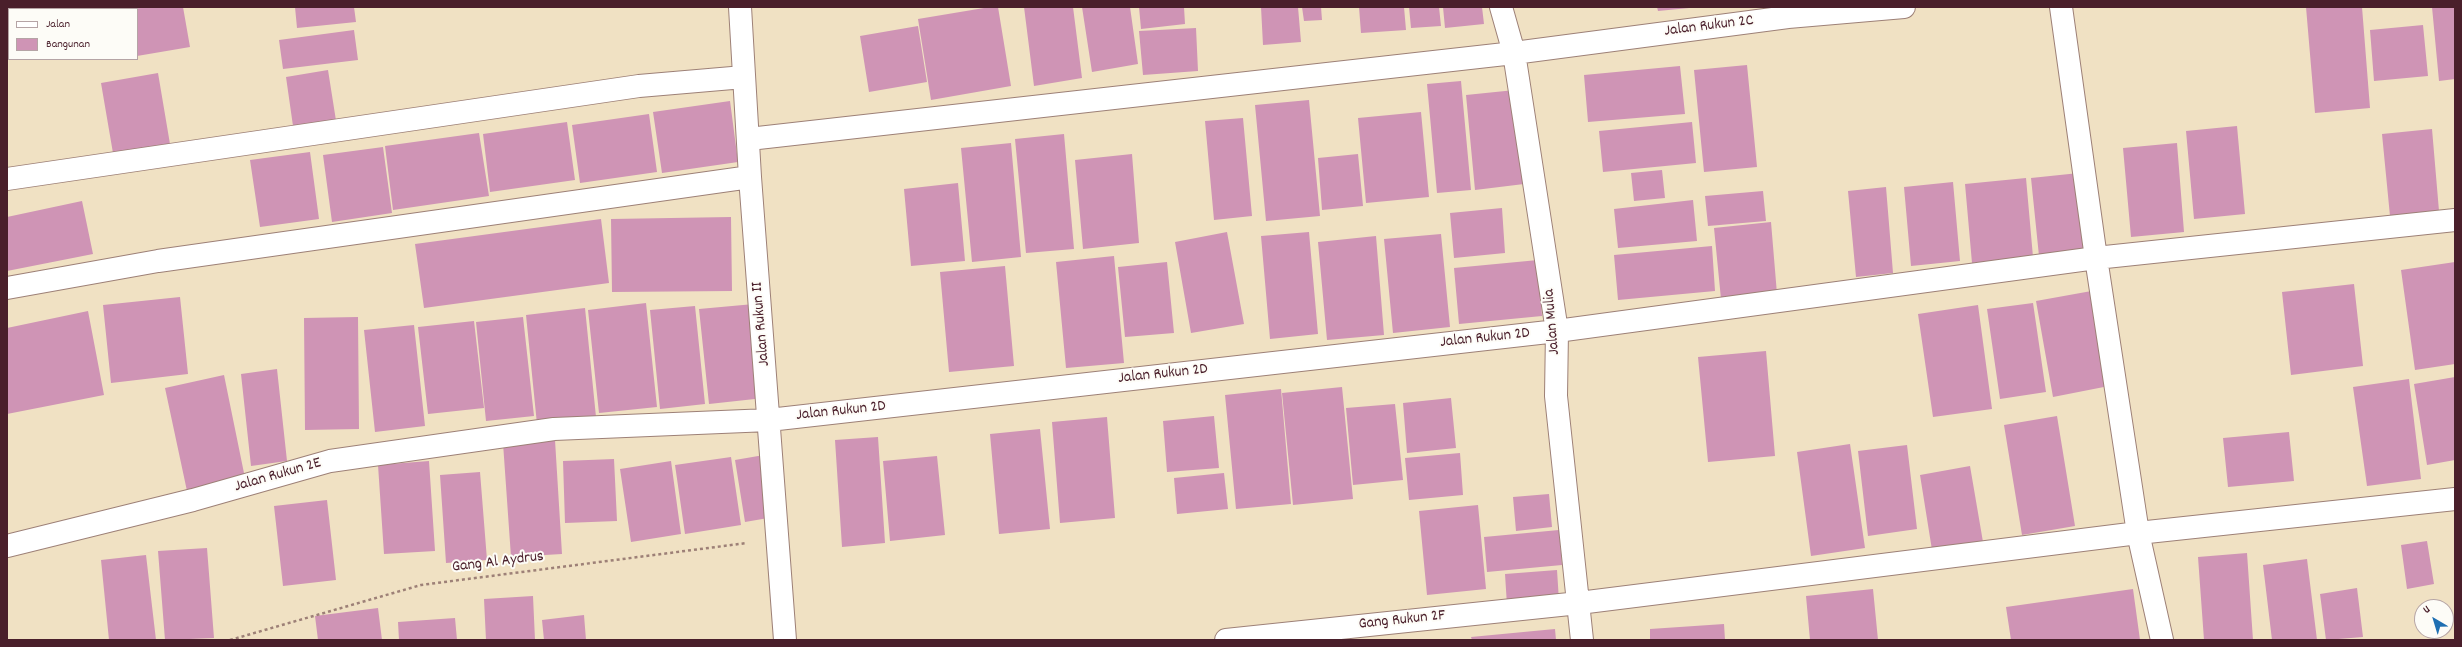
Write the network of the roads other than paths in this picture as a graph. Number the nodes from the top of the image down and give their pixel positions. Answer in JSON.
{"nodes":[{"id":1,"x":740,"y":7,"type":"edge"},
{"id":2,"x":1501,"y":7,"type":"edge"},
{"id":3,"x":1904,"y":7,"type":"edge"},
{"id":4,"x":2061,"y":7,"type":"edge"},
{"id":5,"x":1514,"y":53,"type":"junction"},
{"id":6,"x":744,"y":77,"type":"junction"},
{"id":7,"x":749,"y":139,"type":"junction"},
{"id":8,"x":750,"y":177,"type":"junction"},
{"id":9,"x":7,"y":179,"type":"edge"},
{"id":10,"x":2455,"y":220,"type":"edge"},
{"id":11,"x":2096,"y":258,"type":"junction"},
{"id":12,"x":7,"y":288,"type":"edge"},
{"id":13,"x":1557,"y":331,"type":"junction"},
{"id":14,"x":769,"y":420,"type":"junction"},
{"id":15,"x":554,"y":429,"type":"joint"},
{"id":16,"x":2455,"y":499,"type":"edge"},
{"id":17,"x":2138,"y":533,"type":"junction"},
{"id":18,"x":7,"y":546,"type":"edge"},
{"id":19,"x":1579,"y":603,"type":"junction"},
{"id":20,"x":785,"y":640,"type":"edge"},
{"id":21,"x":1226,"y":640,"type":"edge"},
{"id":22,"x":1582,"y":640,"type":"edge"},
{"id":23,"x":2162,"y":640,"type":"edge"}],
"edges":[{"from":1,"to":6,"type":"street","name":"Jalan Rukun II"},
{"from":2,"to":5,"type":"street","name":"Jalan Mulia"},
{"from":3,"to":5,"type":"street","name":"Jalan Rukun 2C"},
{"from":4,"to":11,"type":"street"},
{"from":5,"to":7,"type":"street","name":"Jalan Rukun 2C"},
{"from":5,"to":13,"type":"street","name":"Jalan Mulia"},
{"from":6,"to":7,"type":"street","name":"Jalan Rukun II"},
{"from":6,"to":9,"type":"street"},
{"from":7,"to":8,"type":"street","name":"Jalan Rukun II"},
{"from":8,"to":12,"type":"street"},
{"from":8,"to":14,"type":"street","name":"Jalan Rukun II"},
{"from":10,"to":11,"type":"street","name":"Jalan Rukun 2D"},
{"from":11,"to":13,"type":"street","name":"Jalan Rukun 2D"},
{"from":11,"to":17,"type":"street"},
{"from":13,"to":14,"type":"street","name":"Jalan Rukun 2D"},
{"from":13,"to":19,"type":"street","name":"Jalan Mulia"},
{"from":14,"to":15,"type":"street","name":"Jalan Rukun 2D"},
{"from":14,"to":20,"type":"street","name":"Jalan Rukun II"},
{"from":15,"to":18,"type":"street","name":"Jalan Rukun 2E"},
{"from":16,"to":17,"type":"street","name":"Gang Rukun 2F"},
{"from":17,"to":19,"type":"street","name":"Gang Rukun 2F"},
{"from":17,"to":23,"type":"street"},
{"from":19,"to":21,"type":"street","name":"Gang Rukun 2F"},
{"from":19,"to":22,"type":"street","name":"Jalan Mulia"}]}
